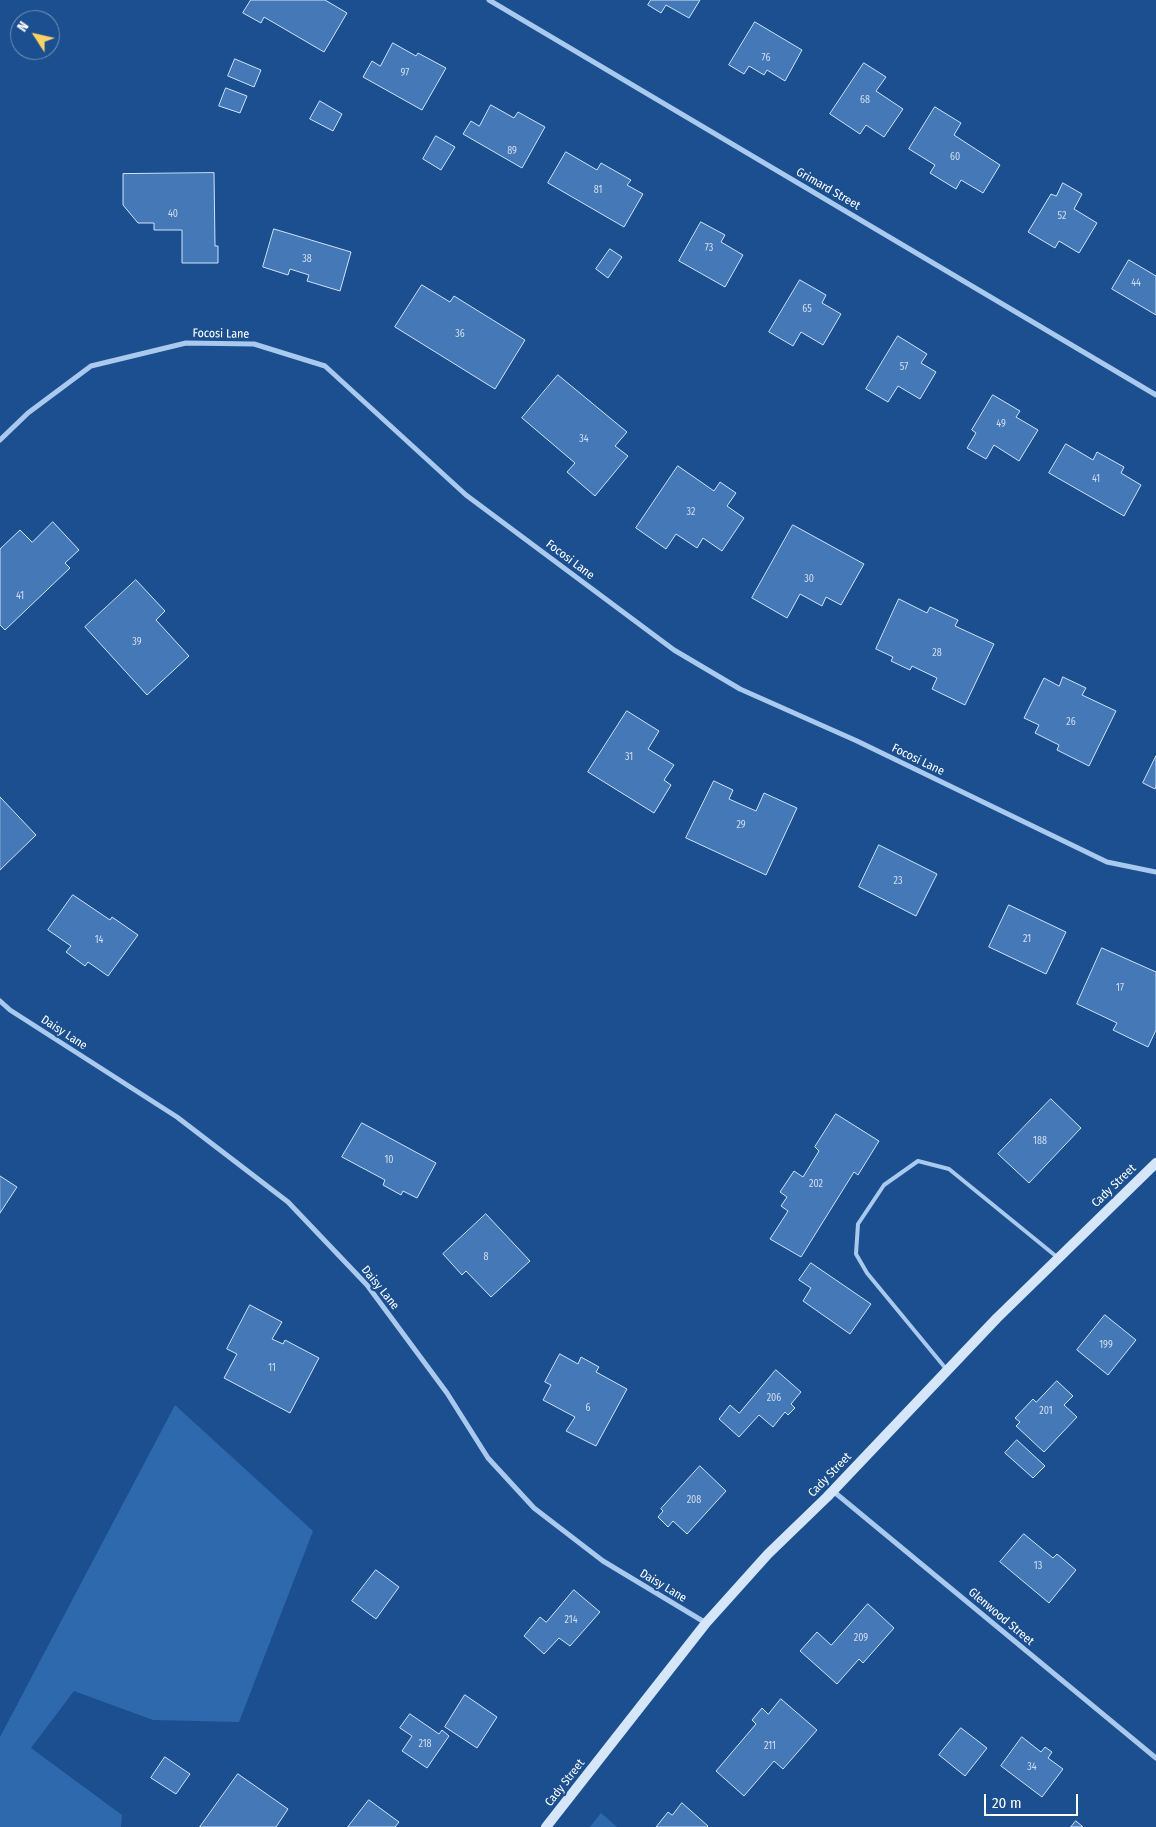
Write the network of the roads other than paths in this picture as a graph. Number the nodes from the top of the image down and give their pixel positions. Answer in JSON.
{"nodes":[{"id":1,"x":490,"y":0,"type":"edge"},
{"id":2,"x":1156,"y":395,"type":"edge"},
{"id":3,"x":0,"y":440,"type":"edge"},
{"id":4,"x":1156,"y":872,"type":"edge"},
{"id":5,"x":0,"y":1001,"type":"edge"},
{"id":6,"x":1156,"y":1163,"type":"edge"},
{"id":7,"x":1058,"y":1258,"type":"junction"},
{"id":8,"x":947,"y":1370,"type":"junction"},
{"id":9,"x":833,"y":1491,"type":"junction"},
{"id":10,"x":706,"y":1623,"type":"junction"},
{"id":11,"x":1156,"y":1758,"type":"edge"},
{"id":12,"x":546,"y":1827,"type":"edge"}],
"edges":[{"from":1,"to":2,"type":"street","name":"Grimard Street"},
{"from":3,"to":4,"type":"street","name":"Focosi Lane"},
{"from":5,"to":10,"type":"street","name":"Daisy Lane"},
{"from":6,"to":7,"type":"street","name":"Cady Street"},
{"from":7,"to":8,"type":"street","name":"Cady Street"},
{"from":7,"to":8,"type":"lane"},
{"from":8,"to":9,"type":"street","name":"Cady Street"},
{"from":9,"to":10,"type":"street","name":"Cady Street"},
{"from":9,"to":11,"type":"street","name":"Glenwood Street"},
{"from":10,"to":12,"type":"street","name":"Cady Street"}]}
